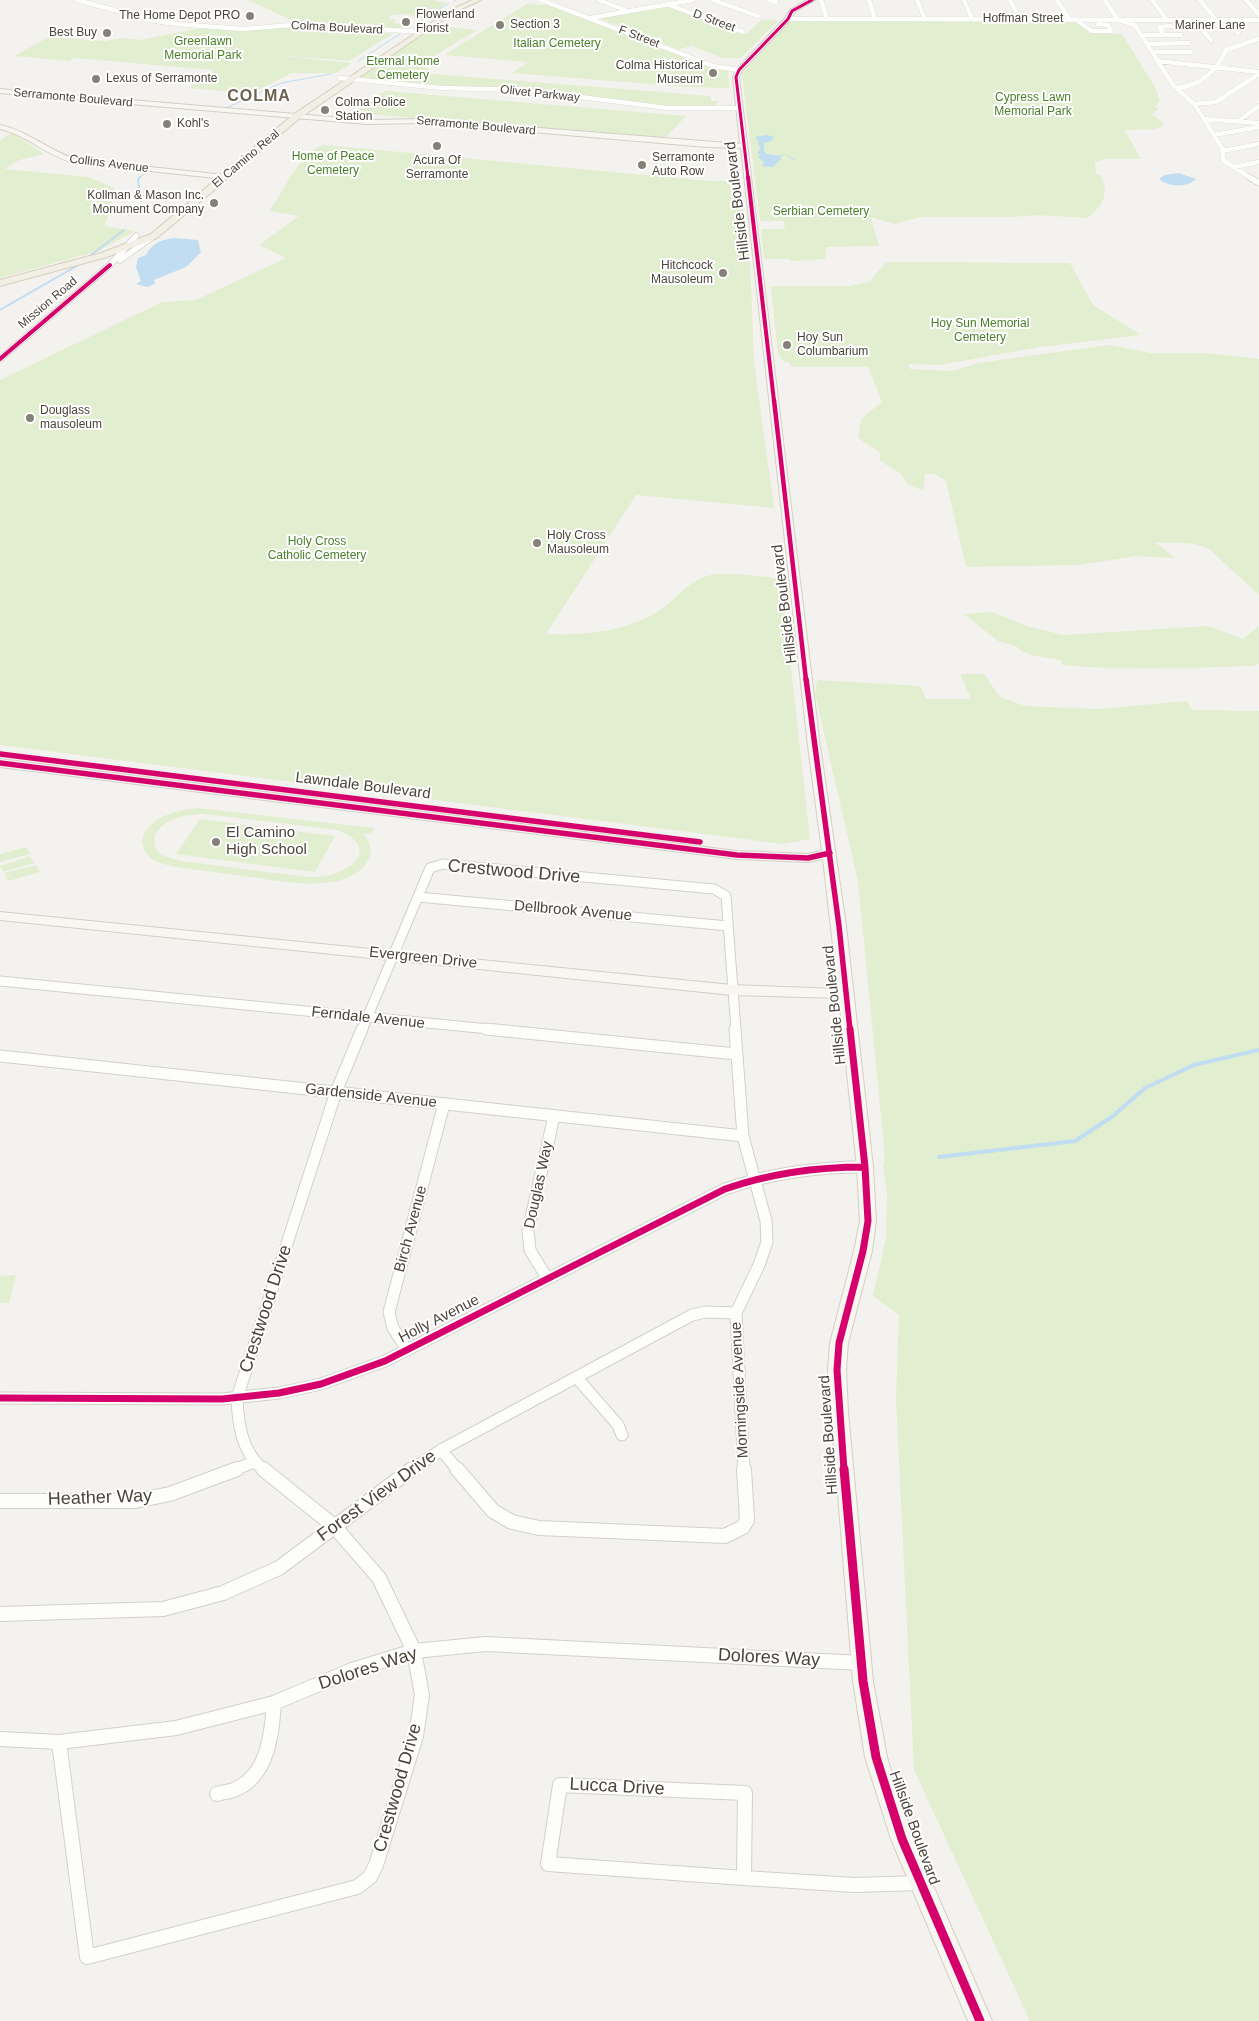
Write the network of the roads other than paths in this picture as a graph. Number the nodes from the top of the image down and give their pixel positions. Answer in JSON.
{"nodes":[{"id":1,"x":77,"y":0,"type":"edge"},
{"id":2,"x":465,"y":0,"type":"edge"},
{"id":3,"x":478,"y":0,"type":"edge"},
{"id":4,"x":541,"y":0,"type":"edge"},
{"id":5,"x":599,"y":0,"type":"edge"},
{"id":6,"x":656,"y":0,"type":"edge"},
{"id":7,"x":693,"y":0,"type":"edge"},
{"id":8,"x":713,"y":0,"type":"edge"},
{"id":9,"x":770,"y":0,"type":"edge"},
{"id":10,"x":812,"y":0,"type":"edge"},
{"id":11,"x":821,"y":0,"type":"edge"},
{"id":12,"x":869,"y":0,"type":"edge"},
{"id":13,"x":917,"y":0,"type":"edge"},
{"id":14,"x":964,"y":0,"type":"edge"},
{"id":15,"x":1010,"y":0,"type":"edge"},
{"id":16,"x":1057,"y":0,"type":"edge"},
{"id":17,"x":1105,"y":0,"type":"edge"},
{"id":18,"x":1152,"y":0,"type":"edge"},
{"id":19,"x":1200,"y":0,"type":"edge"},
{"id":20,"x":1247,"y":1,"type":"edge"},
{"id":21,"x":776,"y":2,"type":"dead end"},
{"id":22,"x":1259,"y":3,"type":"edge"},
{"id":23,"x":668,"y":4,"type":"junction"},
{"id":24,"x":628,"y":11,"type":"junction"},
{"id":25,"x":1259,"y":14,"type":"edge"},
{"id":26,"x":758,"y":16,"type":"dead end"},
{"id":27,"x":589,"y":18,"type":"junction"},
{"id":28,"x":788,"y":19,"type":"junction"},
{"id":29,"x":827,"y":19,"type":"junction"},
{"id":30,"x":876,"y":19,"type":"junction"},
{"id":31,"x":925,"y":19,"type":"junction"},
{"id":32,"x":972,"y":19,"type":"junction"},
{"id":33,"x":1020,"y":19,"type":"junction"},
{"id":34,"x":1073,"y":20,"type":"junction"},
{"id":35,"x":1118,"y":20,"type":"junction"},
{"id":36,"x":1141,"y":20,"type":"junction"},
{"id":37,"x":1167,"y":20,"type":"junction"},
{"id":38,"x":1216,"y":20,"type":"junction"},
{"id":39,"x":1259,"y":20,"type":"edge"},
{"id":40,"x":1082,"y":24,"type":"junction"},
{"id":41,"x":1135,"y":25,"type":"junction"},
{"id":42,"x":1199,"y":26,"type":"junction"},
{"id":43,"x":1232,"y":26,"type":"junction"},
{"id":44,"x":1259,"y":26,"type":"edge"},
{"id":45,"x":411,"y":31,"type":"junction"},
{"id":46,"x":421,"y":32,"type":"junction"},
{"id":47,"x":743,"y":32,"type":"dead end"},
{"id":48,"x":1238,"y":33,"type":"dead end"},
{"id":49,"x":1142,"y":35,"type":"junction"},
{"id":50,"x":1164,"y":35,"type":"junction"},
{"id":51,"x":1181,"y":35,"type":"dead end"},
{"id":52,"x":1259,"y":39,"type":"edge"},
{"id":53,"x":1211,"y":40,"type":"dead end"},
{"id":54,"x":1148,"y":44,"type":"junction"},
{"id":55,"x":1189,"y":44,"type":"dead end"},
{"id":56,"x":1152,"y":52,"type":"junction"},
{"id":57,"x":1191,"y":52,"type":"dead end"},
{"id":58,"x":1157,"y":60,"type":"junction"},
{"id":59,"x":1219,"y":66,"type":"junction"},
{"id":60,"x":739,"y":70,"type":"junction"},
{"id":61,"x":1259,"y":73,"type":"edge"},
{"id":62,"x":340,"y":78,"type":"junction"},
{"id":63,"x":350,"y":79,"type":"junction"},
{"id":64,"x":1177,"y":88,"type":"junction"},
{"id":65,"x":0,"y":92,"type":"edge"},
{"id":66,"x":1194,"y":104,"type":"junction"},
{"id":67,"x":1259,"y":106,"type":"edge"},
{"id":68,"x":739,"y":108,"type":"junction"},
{"id":69,"x":286,"y":116,"type":"junction"},
{"id":70,"x":297,"y":116,"type":"junction"},
{"id":71,"x":1204,"y":118,"type":"junction"},
{"id":72,"x":1238,"y":122,"type":"junction"},
{"id":73,"x":1259,"y":125,"type":"edge"},
{"id":74,"x":0,"y":127,"type":"edge"},
{"id":75,"x":1214,"y":135,"type":"junction"},
{"id":76,"x":1259,"y":144,"type":"edge"},
{"id":77,"x":744,"y":146,"type":"junction"},
{"id":78,"x":1222,"y":151,"type":"junction"},
{"id":79,"x":1259,"y":162,"type":"edge"},
{"id":80,"x":1234,"y":167,"type":"junction"},
{"id":81,"x":212,"y":176,"type":"junction"},
{"id":82,"x":225,"y":177,"type":"junction"},
{"id":83,"x":1258,"y":182,"type":"edge"},
{"id":84,"x":136,"y":236,"type":"junction"},
{"id":85,"x":154,"y":236,"type":"junction"},
{"id":86,"x":123,"y":249,"type":"junction"},
{"id":87,"x":90,"y":260,"type":"junction"},
{"id":88,"x":110,"y":265,"type":"junction"},
{"id":89,"x":0,"y":282,"type":"edge"},
{"id":90,"x":0,"y":359,"type":"edge"},
{"id":91,"x":0,"y":754,"type":"edge"},
{"id":92,"x":0,"y":763,"type":"edge"},
{"id":93,"x":830,"y":854,"type":"junction"},
{"id":94,"x":418,"y":896,"type":"junction"},
{"id":95,"x":0,"y":917,"type":"edge"},
{"id":96,"x":728,"y":926,"type":"junction"},
{"id":97,"x":393,"y":955,"type":"junction"},
{"id":98,"x":0,"y":981,"type":"edge"},
{"id":99,"x":732,"y":990,"type":"junction"},
{"id":100,"x":847,"y":994,"type":"junction"},
{"id":101,"x":367,"y":1017,"type":"junction"},
{"id":102,"x":736,"y":1054,"type":"junction"},
{"id":103,"x":0,"y":1056,"type":"edge"},
{"id":104,"x":336,"y":1092,"type":"junction"},
{"id":105,"x":444,"y":1104,"type":"junction"},
{"id":106,"x":554,"y":1116,"type":"junction"},
{"id":107,"x":742,"y":1136,"type":"junction"},
{"id":108,"x":865,"y":1167,"type":"junction"},
{"id":109,"x":754,"y":1178,"type":"junction"},
{"id":110,"x":547,"y":1278,"type":"junction"},
{"id":111,"x":736,"y":1313,"type":"junction"},
{"id":112,"x":407,"y":1350,"type":"junction"},
{"id":113,"x":577,"y":1378,"type":"junction"},
{"id":114,"x":0,"y":1398,"type":"edge"},
{"id":115,"x":237,"y":1398,"type":"junction"},
{"id":116,"x":622,"y":1435,"type":"dead end"},
{"id":117,"x":441,"y":1450,"type":"junction"},
{"id":118,"x":254,"y":1462,"type":"junction"},
{"id":119,"x":0,"y":1501,"type":"edge"},
{"id":120,"x":334,"y":1526,"type":"junction"},
{"id":121,"x":0,"y":1614,"type":"edge"},
{"id":122,"x":414,"y":1651,"type":"junction"},
{"id":123,"x":862,"y":1663,"type":"junction"},
{"id":124,"x":274,"y":1702,"type":"junction"},
{"id":125,"x":0,"y":1739,"type":"edge"},
{"id":126,"x":59,"y":1742,"type":"junction"},
{"id":127,"x":217,"y":1794,"type":"dead end"},
{"id":128,"x":744,"y":1878,"type":"junction"},
{"id":129,"x":920,"y":1883,"type":"junction"},
{"id":130,"x":980,"y":2021,"type":"edge"}],
"edges":[{"from":1,"to":45,"type":"street","name":"Colma Boulevard"},
{"from":2,"to":45,"type":"main road","name":"El Camino Real"},
{"from":3,"to":46,"type":"main road","name":"El Camino Real"},
{"from":4,"to":27,"type":"street","name":"F Street"},
{"from":5,"to":24,"type":"street"},
{"from":6,"to":23,"type":"street","name":"D Street"},
{"from":7,"to":23,"type":"street"},
{"from":8,"to":26,"type":"street"},
{"from":9,"to":21,"type":"street"},
{"from":10,"to":28,"type":"main road"},
{"from":11,"to":29,"type":"street"},
{"from":12,"to":30,"type":"street"},
{"from":13,"to":31,"type":"street"},
{"from":14,"to":32,"type":"street"},
{"from":15,"to":33,"type":"street"},
{"from":16,"to":34,"type":"street"},
{"from":17,"to":35,"type":"street"},
{"from":18,"to":37,"type":"street"},
{"from":19,"to":38,"type":"street"},
{"from":20,"to":22,"type":"street"},
{"from":20,"to":25,"type":"street"},
{"from":23,"to":24,"type":"street"},
{"from":23,"to":47,"type":"street","name":"D Street"},
{"from":24,"to":27,"type":"street"},
{"from":27,"to":60,"type":"street","name":"F Street"},
{"from":28,"to":29,"type":"street","name":"Hoffman Street"},
{"from":28,"to":60,"type":"main road"},
{"from":29,"to":30,"type":"street","name":"Hoffman Street"},
{"from":30,"to":31,"type":"street","name":"Hoffman Street"},
{"from":31,"to":32,"type":"street","name":"Hoffman Street"},
{"from":32,"to":33,"type":"street","name":"Hoffman Street"},
{"from":33,"to":34,"type":"street","name":"Hoffman Street"},
{"from":34,"to":35,"type":"street","name":"Hoffman Street"},
{"from":34,"to":40,"type":"street"},
{"from":35,"to":36,"type":"street","name":"Hoffman Street"},
{"from":35,"to":41,"type":"street"},
{"from":36,"to":37,"type":"street","name":"Hoffman Street"},
{"from":36,"to":41,"type":"street"},
{"from":37,"to":38,"type":"street","name":"Hoffman Street"},
{"from":38,"to":39,"type":"street","name":"Hoffman Street"},
{"from":40,"to":40,"type":"street"},
{"from":41,"to":49,"type":"street"},
{"from":42,"to":43,"type":"street","name":"Mariner Lane"},
{"from":42,"to":50,"type":"street","name":"Mariner Lane"},
{"from":42,"to":53,"type":"street"},
{"from":43,"to":44,"type":"street","name":"Mariner Lane"},
{"from":43,"to":48,"type":"street"},
{"from":45,"to":46,"type":"street","name":"Colma Boulevard"},
{"from":45,"to":62,"type":"main road","name":"El Camino Real"},
{"from":46,"to":63,"type":"main road","name":"El Camino Real"},
{"from":49,"to":50,"type":"street"},
{"from":49,"to":54,"type":"street"},
{"from":50,"to":51,"type":"street"},
{"from":52,"to":59,"type":"street"},
{"from":54,"to":55,"type":"street"},
{"from":54,"to":56,"type":"street"},
{"from":56,"to":57,"type":"street"},
{"from":56,"to":58,"type":"street"},
{"from":58,"to":59,"type":"street"},
{"from":58,"to":64,"type":"street"},
{"from":59,"to":61,"type":"street"},
{"from":59,"to":64,"type":"street"},
{"from":60,"to":68,"type":"main road","name":"Hillside Boulevard"},
{"from":61,"to":66,"type":"street"},
{"from":62,"to":63,"type":"street","name":"Olivet Parkway"},
{"from":62,"to":69,"type":"main road","name":"El Camino Real"},
{"from":63,"to":68,"type":"street","name":"Olivet Parkway"},
{"from":63,"to":70,"type":"main road","name":"El Camino Real"},
{"from":64,"to":66,"type":"street"},
{"from":65,"to":69,"type":"main road","name":"Serramonte Boulevard"},
{"from":66,"to":71,"type":"street"},
{"from":67,"to":72,"type":"street"},
{"from":68,"to":77,"type":"main road","name":"Hillside Boulevard"},
{"from":69,"to":70,"type":"main road","name":"Serramonte Boulevard"},
{"from":69,"to":81,"type":"main road","name":"El Camino Real"},
{"from":70,"to":77,"type":"main road","name":"Serramonte Boulevard"},
{"from":70,"to":82,"type":"main road","name":"El Camino Real"},
{"from":71,"to":72,"type":"street"},
{"from":71,"to":75,"type":"street"},
{"from":72,"to":73,"type":"street"},
{"from":73,"to":75,"type":"street"},
{"from":74,"to":81,"type":"main road","name":"Collins Avenue"},
{"from":75,"to":78,"type":"street"},
{"from":76,"to":78,"type":"street"},
{"from":77,"to":93,"type":"main road","name":"Hillside Boulevard"},
{"from":78,"to":80,"type":"street"},
{"from":79,"to":80,"type":"street"},
{"from":80,"to":83,"type":"street"},
{"from":81,"to":82,"type":"main road","name":"Collins Avenue"},
{"from":81,"to":84,"type":"main road","name":"El Camino Real"},
{"from":82,"to":85,"type":"main road","name":"El Camino Real"},
{"from":84,"to":86,"type":"street","name":"Mission Road"},
{"from":84,"to":89,"type":"main road","name":"El Camino Real"},
{"from":85,"to":86,"type":"main road","name":"El Camino Real"},
{"from":85,"to":88,"type":"street","name":"Mission Road"},
{"from":86,"to":87,"type":"main road","name":"El Camino Real"},
{"from":86,"to":88,"type":"street","name":"Mission Road"},
{"from":87,"to":88,"type":"street"},
{"from":87,"to":89,"type":"main road","name":"El Camino Real"},
{"from":88,"to":90,"type":"street","name":"Mission Road"},
{"from":91,"to":93,"type":"main road","name":"Lawndale Boulevard"},
{"from":92,"to":93,"type":"main road","name":"Lawndale Boulevard"},
{"from":93,"to":100,"type":"main road","name":"Hillside Boulevard"},
{"from":94,"to":96,"type":"street","name":"Dellbrook Avenue"},
{"from":94,"to":96,"type":"street","name":"Crestwood Drive"},
{"from":94,"to":97,"type":"street","name":"Crestwood Drive"},
{"from":95,"to":97,"type":"main road","name":"Evergreen Drive"},
{"from":96,"to":99,"type":"street","name":"Morningside Avenue"},
{"from":97,"to":99,"type":"main road","name":"Evergreen Drive"},
{"from":97,"to":101,"type":"street","name":"Crestwood Drive"},
{"from":98,"to":101,"type":"street","name":"Ferndale Avenue"},
{"from":99,"to":100,"type":"main road","name":"Evergreen Drive"},
{"from":99,"to":102,"type":"street","name":"Morningside Avenue"},
{"from":100,"to":108,"type":"main road","name":"Hillside Boulevard"},
{"from":101,"to":102,"type":"street","name":"Ferndale Avenue"},
{"from":101,"to":104,"type":"street","name":"Crestwood Drive"},
{"from":102,"to":107,"type":"street","name":"Morningside Avenue"},
{"from":103,"to":104,"type":"street","name":"Gardenside Avenue"},
{"from":104,"to":105,"type":"street","name":"Gardenside Avenue"},
{"from":104,"to":115,"type":"street","name":"Crestwood Drive"},
{"from":105,"to":106,"type":"street","name":"Gardenside Avenue"},
{"from":105,"to":112,"type":"street","name":"Birch Avenue"},
{"from":106,"to":107,"type":"street","name":"Gardenside Avenue"},
{"from":106,"to":110,"type":"street","name":"Douglas Way"},
{"from":107,"to":109,"type":"street","name":"Morningside Avenue"},
{"from":108,"to":109,"type":"street","name":"Holly Avenue"},
{"from":108,"to":123,"type":"main road","name":"Hillside Boulevard"},
{"from":109,"to":110,"type":"street","name":"Holly Avenue"},
{"from":109,"to":111,"type":"street","name":"Morningside Avenue"},
{"from":110,"to":112,"type":"street","name":"Holly Avenue"},
{"from":111,"to":113,"type":"street","name":"Forest View Drive"},
{"from":111,"to":117,"type":"street","name":"Morningside Avenue"},
{"from":112,"to":115,"type":"street","name":"Holly Avenue"},
{"from":113,"to":116,"type":"street"},
{"from":113,"to":117,"type":"street","name":"Forest View Drive"},
{"from":114,"to":115,"type":"street","name":"Holly Avenue"},
{"from":115,"to":118,"type":"street","name":"Crestwood Drive"},
{"from":117,"to":120,"type":"street","name":"Forest View Drive"},
{"from":118,"to":119,"type":"street","name":"Heather Way"},
{"from":118,"to":120,"type":"street","name":"Crestwood Drive"},
{"from":120,"to":121,"type":"street","name":"Forest View Drive"},
{"from":120,"to":122,"type":"street","name":"Crestwood Drive"},
{"from":122,"to":123,"type":"street","name":"Dolores Way"},
{"from":122,"to":124,"type":"street","name":"Dolores Way"},
{"from":122,"to":126,"type":"street","name":"Crestwood Drive"},
{"from":123,"to":129,"type":"main road","name":"Hillside Boulevard"},
{"from":124,"to":126,"type":"street","name":"Dolores Way"},
{"from":124,"to":127,"type":"street"},
{"from":125,"to":126,"type":"street","name":"Dolores Way"},
{"from":128,"to":128,"type":"street","name":"Lucca Drive"},
{"from":128,"to":129,"type":"street","name":"Lucca Drive"},
{"from":129,"to":130,"type":"main road","name":"Hillside Boulevard"}]}
